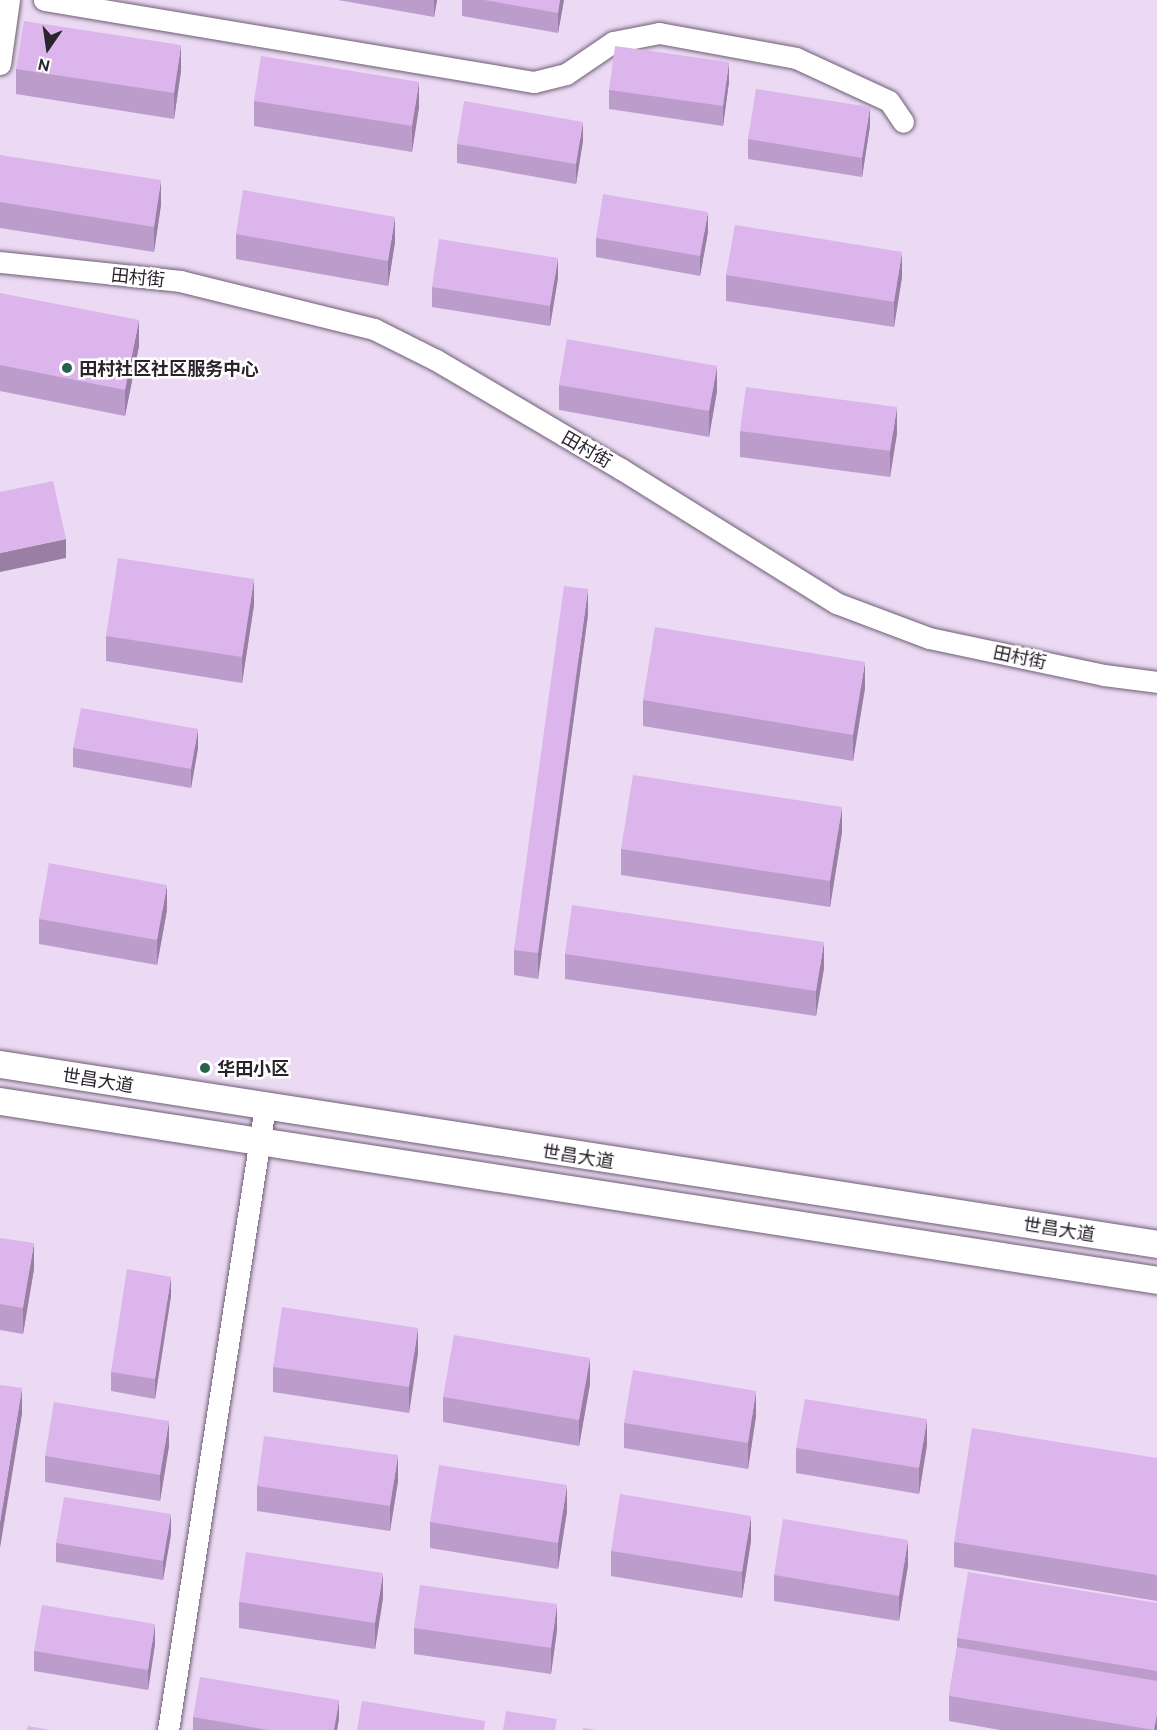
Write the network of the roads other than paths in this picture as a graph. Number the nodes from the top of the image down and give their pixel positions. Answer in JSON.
{"nodes":[{"id":1,"x":9,"y":0,"type":"edge"},
{"id":2,"x":44,"y":0,"type":"edge"},
{"id":3,"x":0,"y":64,"type":"edge"},
{"id":4,"x":903,"y":122,"type":"dead end"},
{"id":5,"x":0,"y":262,"type":"edge"},
{"id":6,"x":1157,"y":682,"type":"edge"},
{"id":7,"x":0,"y":1064,"type":"edge"},
{"id":8,"x":0,"y":1101,"type":"edge"},
{"id":9,"x":265,"y":1106,"type":"junction"},
{"id":10,"x":258,"y":1139,"type":"junction"},
{"id":11,"x":1157,"y":1244,"type":"edge"},
{"id":12,"x":1157,"y":1280,"type":"edge"},
{"id":13,"x":168,"y":1730,"type":"edge"}],
"edges":[{"from":1,"to":3,"type":"street"},
{"from":2,"to":4,"type":"street"},
{"from":5,"to":6,"type":"street","name":"田村街"},
{"from":7,"to":9,"type":"main road","name":"世昌大道"},
{"from":8,"to":10,"type":"main road","name":"世昌大道"},
{"from":9,"to":10,"type":"street"},
{"from":9,"to":11,"type":"main road","name":"世昌大道"},
{"from":10,"to":12,"type":"main road","name":"世昌大道"},
{"from":10,"to":13,"type":"street"}]}
